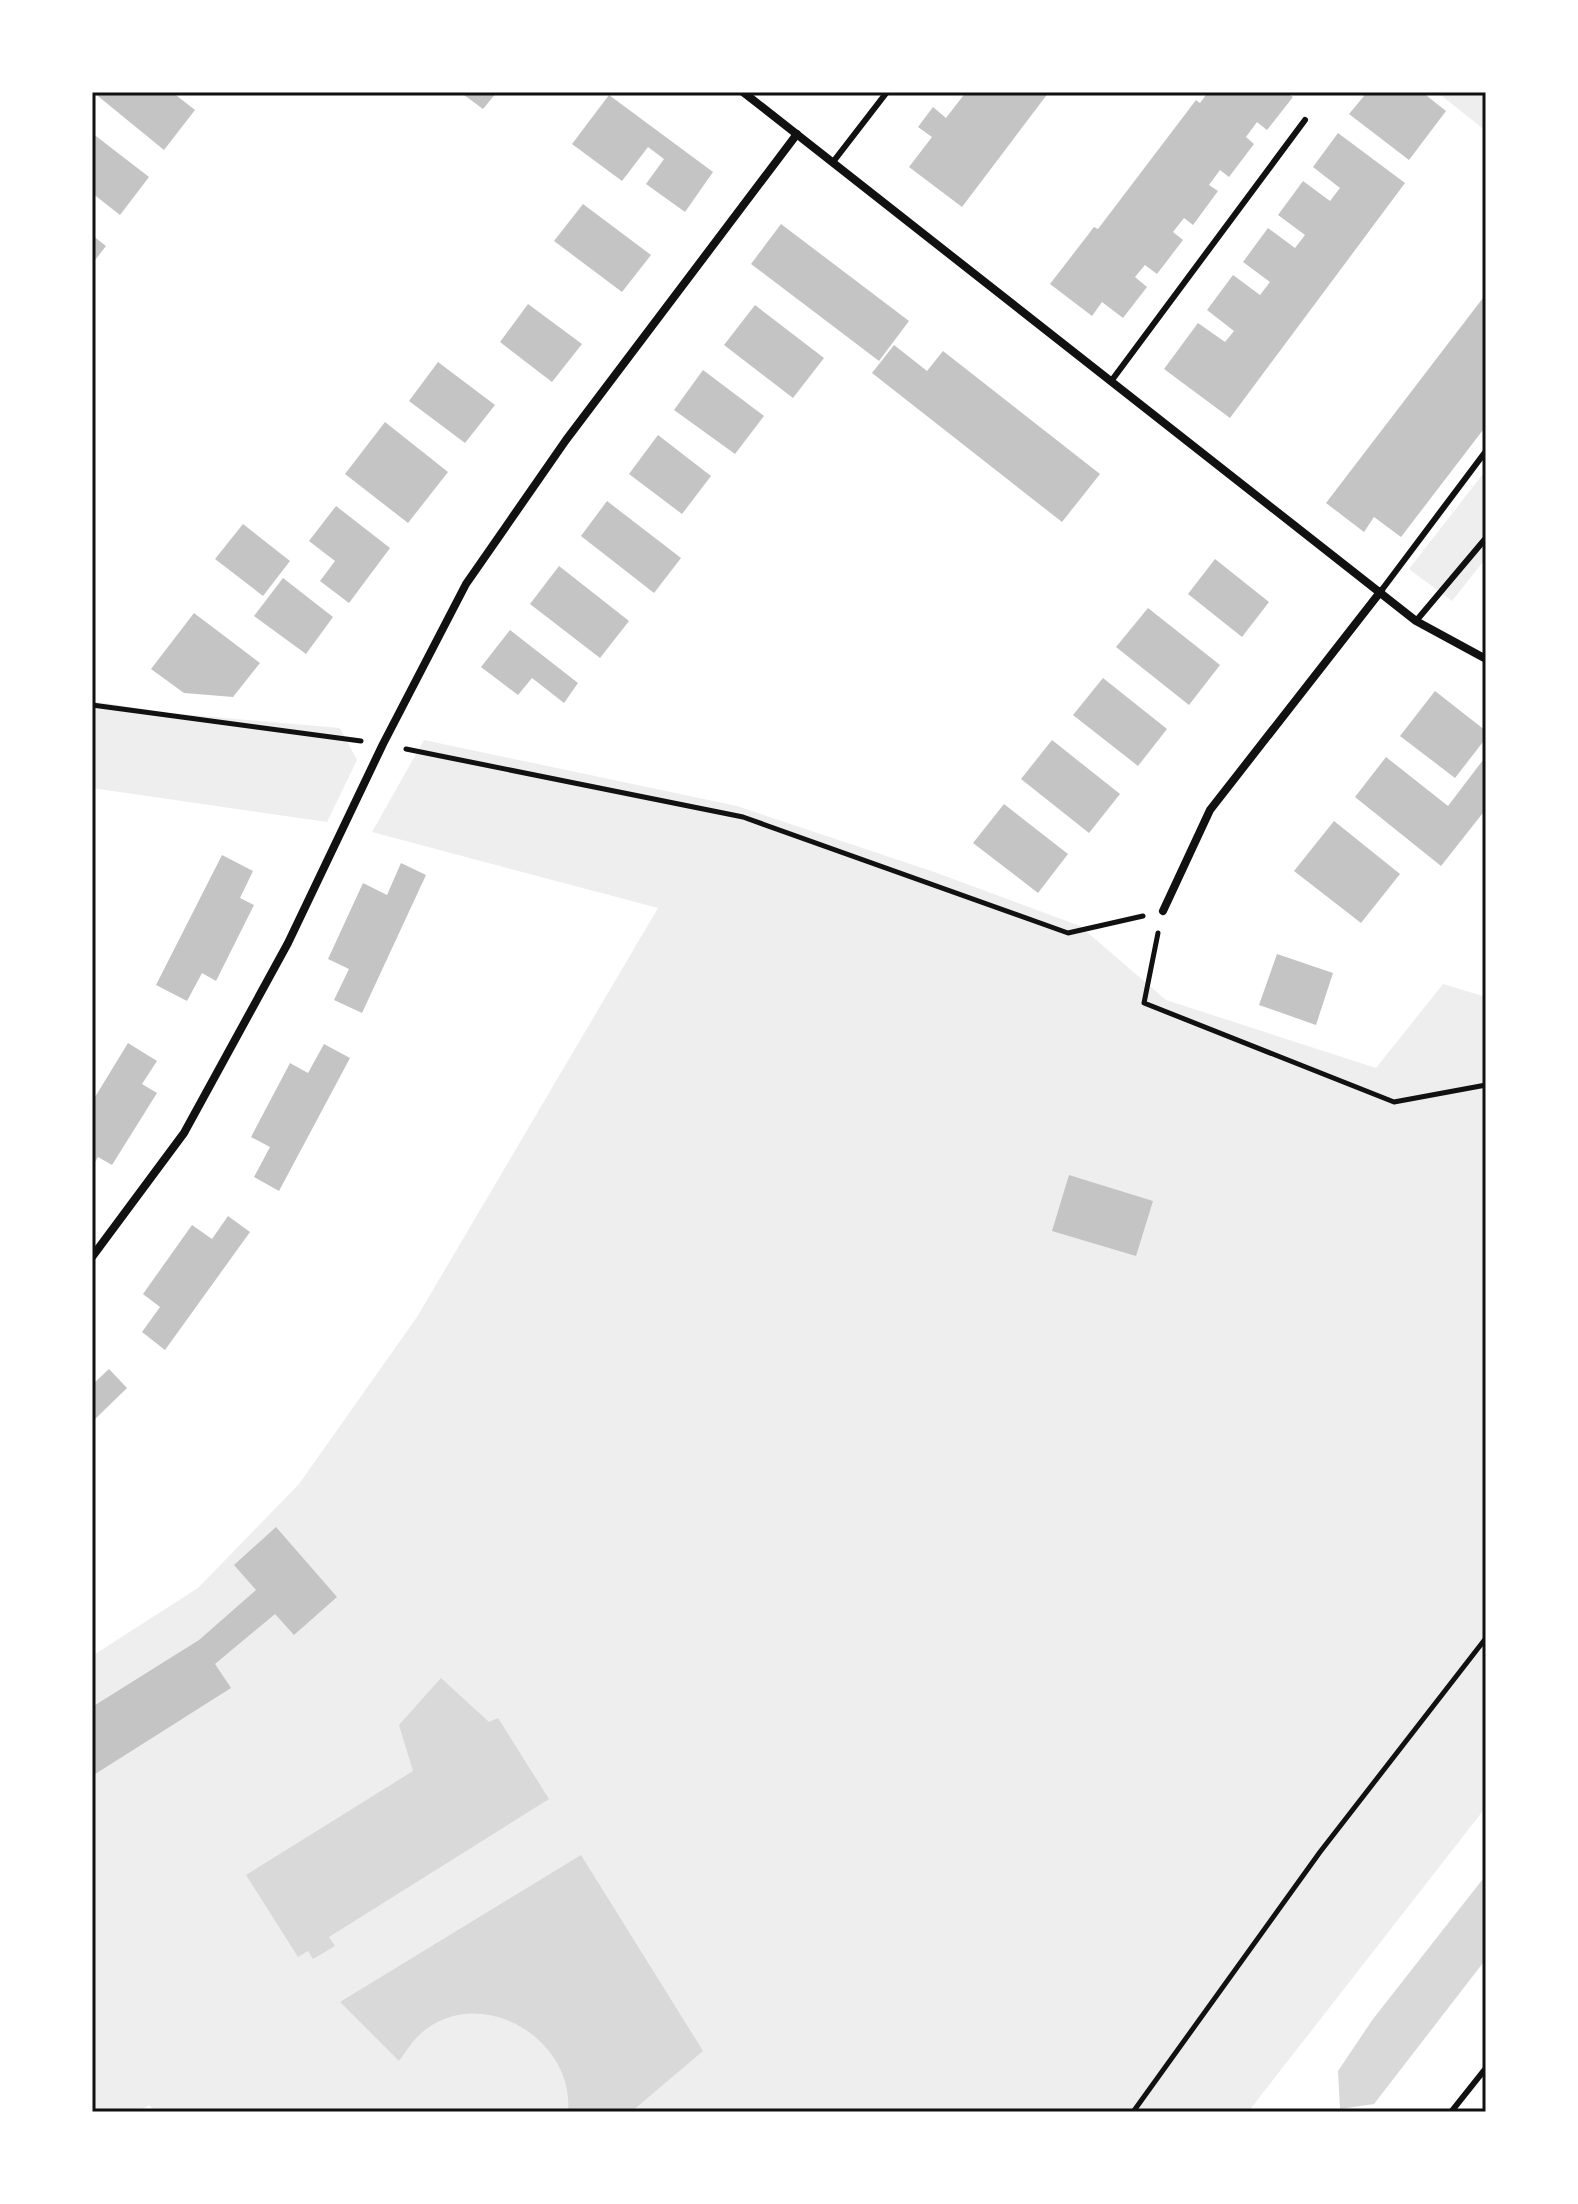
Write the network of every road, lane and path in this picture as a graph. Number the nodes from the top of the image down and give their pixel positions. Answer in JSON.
{"nodes":[{"id":1,"x":743,"y":92,"type":"edge"},
{"id":2,"x":887,"y":92,"type":"edge"},
{"id":3,"x":1305,"y":120,"type":"dead end"},
{"id":4,"x":797,"y":134,"type":"junction"},
{"id":5,"x":833,"y":162,"type":"junction"},
{"id":6,"x":1112,"y":380,"type":"junction"},
{"id":7,"x":1486,"y":451,"type":"edge"},
{"id":8,"x":1486,"y":538,"type":"edge"},
{"id":9,"x":1381,"y":591,"type":"junction"},
{"id":10,"x":1416,"y":621,"type":"junction"},
{"id":11,"x":1486,"y":659,"type":"edge"},
{"id":12,"x":92,"y":705,"type":"edge"},
{"id":13,"x":383,"y":744,"type":"junction"},
{"id":14,"x":1163,"y":911,"type":"junction"},
{"id":15,"x":1486,"y":1085,"type":"edge"},
{"id":16,"x":92,"y":1257,"type":"edge"},
{"id":17,"x":1486,"y":1638,"type":"edge"},
{"id":18,"x":1486,"y":2068,"type":"edge"},
{"id":19,"x":1133,"y":2112,"type":"edge"},
{"id":20,"x":1451,"y":2112,"type":"edge"}],
"edges":[{"from":1,"to":4,"type":"street"},
{"from":2,"to":5,"type":"lane"},
{"from":3,"to":6,"type":"lane"},
{"from":4,"to":5,"type":"street"},
{"from":4,"to":13,"type":"street"},
{"from":5,"to":6,"type":"street"},
{"from":6,"to":9,"type":"street"},
{"from":7,"to":9,"type":"lane"},
{"from":8,"to":10,"type":"lane"},
{"from":9,"to":10,"type":"street"},
{"from":9,"to":14,"type":"street"},
{"from":10,"to":11,"type":"street"},
{"from":12,"to":13,"type":"path"},
{"from":13,"to":14,"type":"path"},
{"from":13,"to":16,"type":"street"},
{"from":14,"to":15,"type":"path"},
{"from":17,"to":19,"type":"path"},
{"from":18,"to":20,"type":"lane"}]}
